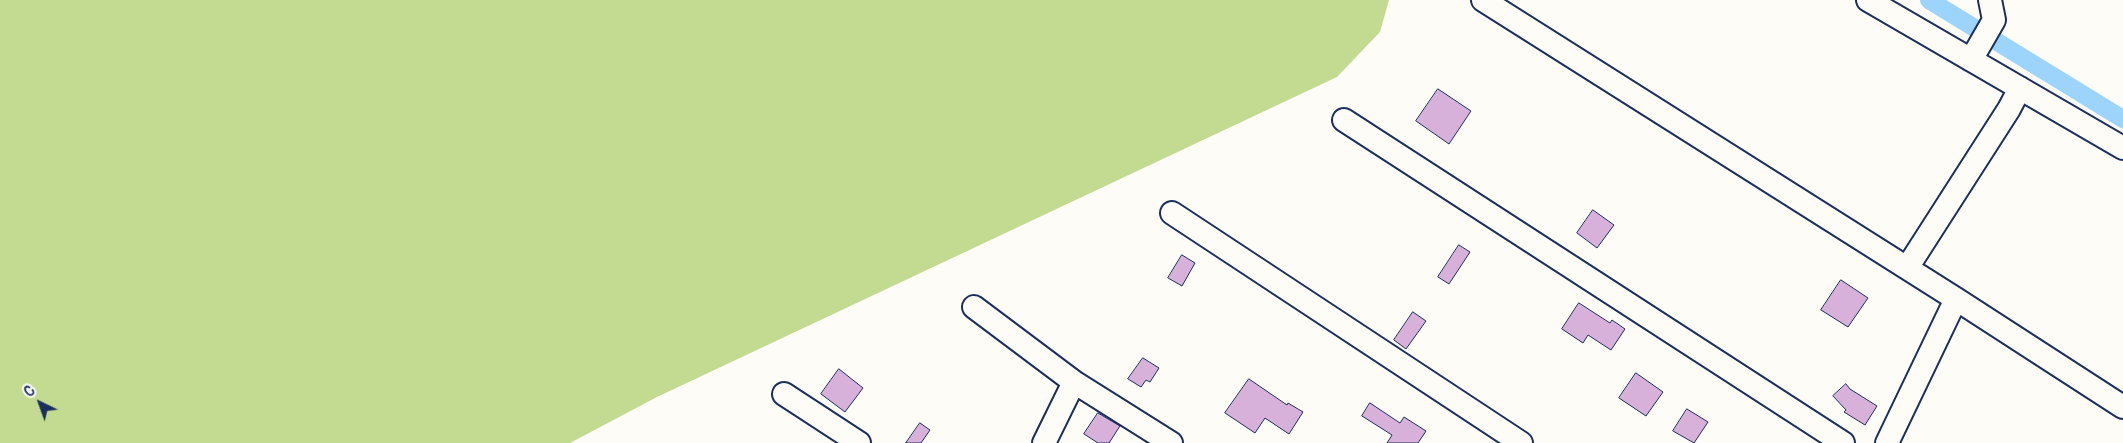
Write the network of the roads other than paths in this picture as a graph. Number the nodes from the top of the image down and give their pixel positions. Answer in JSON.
{"nodes":[{"id":1,"x":1482,"y":0,"type":"edge"},
{"id":2,"x":1868,"y":0,"type":"edge"},
{"id":3,"x":1992,"y":10,"type":"edge"},
{"id":4,"x":1975,"y":53,"type":"junction"},
{"id":5,"x":2020,"y":88,"type":"junction"},
{"id":6,"x":1344,"y":120,"type":"dead end"},
{"id":7,"x":2123,"y":148,"type":"edge"},
{"id":8,"x":1172,"y":213,"type":"dead end"},
{"id":9,"x":1907,"y":268,"type":"junction"},
{"id":10,"x":1956,"y":299,"type":"junction"},
{"id":11,"x":974,"y":307,"type":"dead end"},
{"id":12,"x":1074,"y":382,"type":"junction"},
{"id":13,"x":784,"y":394,"type":"dead end"},
{"id":14,"x":2123,"y":407,"type":"edge"},
{"id":15,"x":859,"y":443,"type":"edge"},
{"id":16,"x":1044,"y":443,"type":"edge"},
{"id":17,"x":1171,"y":443,"type":"edge"},
{"id":18,"x":1521,"y":443,"type":"edge"},
{"id":19,"x":1843,"y":443,"type":"edge"},
{"id":20,"x":1887,"y":443,"type":"edge"}],
"edges":[{"from":1,"to":9,"type":"street"},
{"from":2,"to":4,"type":"street"},
{"from":3,"to":4,"type":"street"},
{"from":4,"to":5,"type":"street"},
{"from":5,"to":7,"type":"street"},
{"from":5,"to":9,"type":"street"},
{"from":6,"to":19,"type":"street"},
{"from":8,"to":18,"type":"street"},
{"from":9,"to":10,"type":"street"},
{"from":10,"to":14,"type":"street"},
{"from":10,"to":20,"type":"street"},
{"from":11,"to":12,"type":"street"},
{"from":12,"to":16,"type":"street"},
{"from":12,"to":17,"type":"street"},
{"from":13,"to":15,"type":"street"}]}
